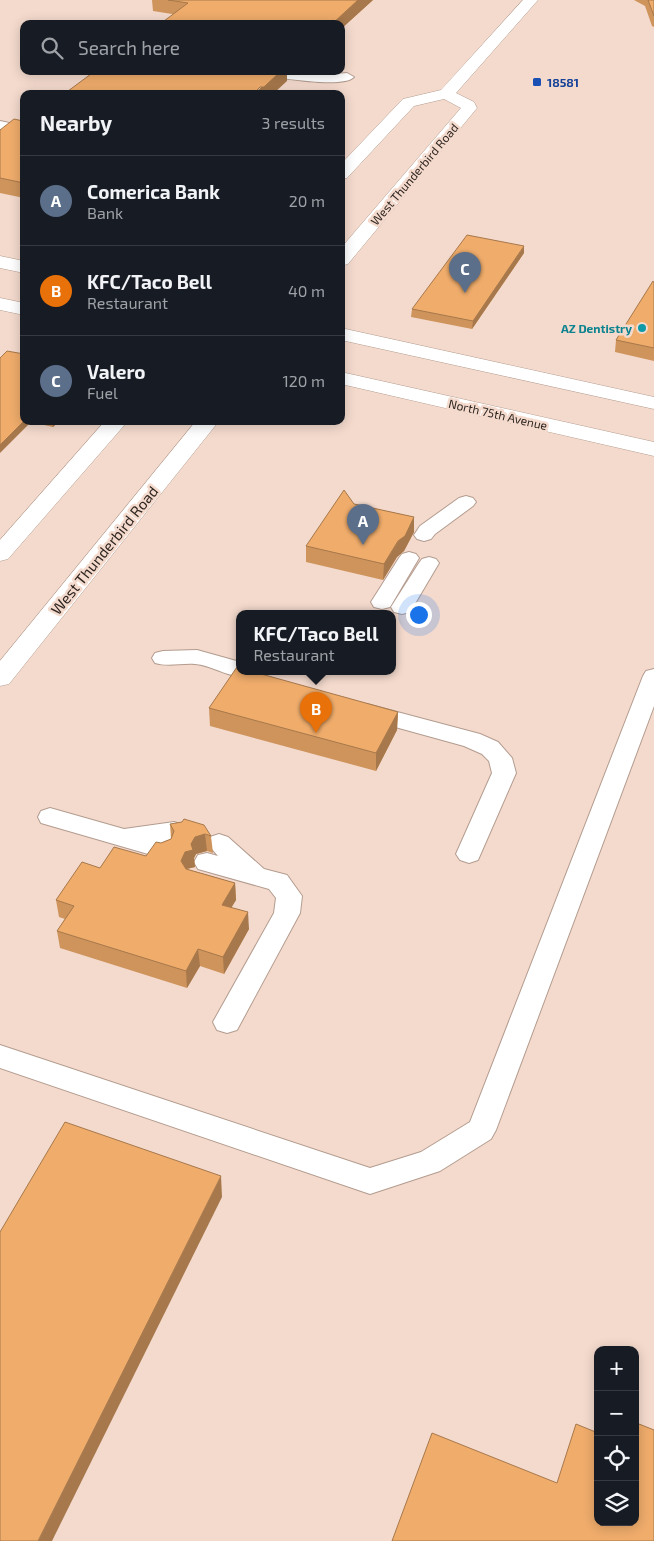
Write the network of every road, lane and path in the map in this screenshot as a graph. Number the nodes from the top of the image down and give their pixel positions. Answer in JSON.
{"nodes":[{"id":1,"x":531,"y":0,"type":"edge"},
{"id":2,"x":292,"y":75,"type":"edge"},
{"id":3,"x":336,"y":75,"type":"edge"},
{"id":4,"x":446,"y":94,"type":"junction"},
{"id":5,"x":0,"y":125,"type":"edge"},
{"id":6,"x":20,"y":129,"type":"edge"},
{"id":7,"x":345,"y":170,"type":"edge"},
{"id":8,"x":345,"y":255,"type":"edge"},
{"id":9,"x":0,"y":262,"type":"edge"},
{"id":10,"x":20,"y":266,"type":"edge"},
{"id":11,"x":0,"y":304,"type":"edge"},
{"id":12,"x":20,"y":308,"type":"edge"},
{"id":13,"x":345,"y":335,"type":"edge"},
{"id":14,"x":345,"y":379,"type":"edge"},
{"id":15,"x":654,"y":403,"type":"edge"},
{"id":16,"x":113,"y":425,"type":"edge"},
{"id":17,"x":205,"y":425,"type":"edge"},
{"id":18,"x":654,"y":449,"type":"edge"},
{"id":19,"x":424,"y":535,"type":"dead end"},
{"id":20,"x":444,"y":540,"type":"dead end"},
{"id":21,"x":0,"y":554,"type":"edge"},
{"id":22,"x":382,"y":602,"type":"dead end"},
{"id":23,"x":402,"y":607,"type":"dead end"},
{"id":24,"x":163,"y":658,"type":"dead end"},
{"id":25,"x":236,"y":669,"type":"edge"},
{"id":26,"x":654,"y":676,"type":"edge"},
{"id":27,"x":0,"y":678,"type":"edge"},
{"id":28,"x":350,"y":707,"type":"edge"},
{"id":29,"x":50,"y":817,"type":"dead end"},
{"id":30,"x":123,"y":838,"type":"junction"},
{"id":31,"x":469,"y":854,"type":"dead end"},
{"id":32,"x":208,"y":860,"type":"dead end"},
{"id":33,"x":227,"y":1022,"type":"dead end"},
{"id":34,"x":0,"y":1056,"type":"edge"}],
"edges":[{"from":1,"to":4,"type":"main road"},
{"from":2,"to":3,"type":"lane"},
{"from":4,"to":7,"type":"main road"},
{"from":4,"to":8,"type":"main road","name":"West Thunderbird Road"},
{"from":5,"to":6,"type":"lane"},
{"from":9,"to":10,"type":"main road"},
{"from":11,"to":12,"type":"main road"},
{"from":13,"to":15,"type":"main road"},
{"from":14,"to":18,"type":"main road","name":"North 75th Avenue"},
{"from":16,"to":21,"type":"main road"},
{"from":17,"to":27,"type":"main road","name":"West Thunderbird Road"},
{"from":19,"to":20,"type":"lane"},
{"from":22,"to":23,"type":"lane"},
{"from":24,"to":25,"type":"lane"},
{"from":26,"to":34,"type":"lane"},
{"from":28,"to":31,"type":"lane"},
{"from":29,"to":30,"type":"lane"},
{"from":30,"to":30,"type":"lane"},
{"from":32,"to":33,"type":"lane"}]}
